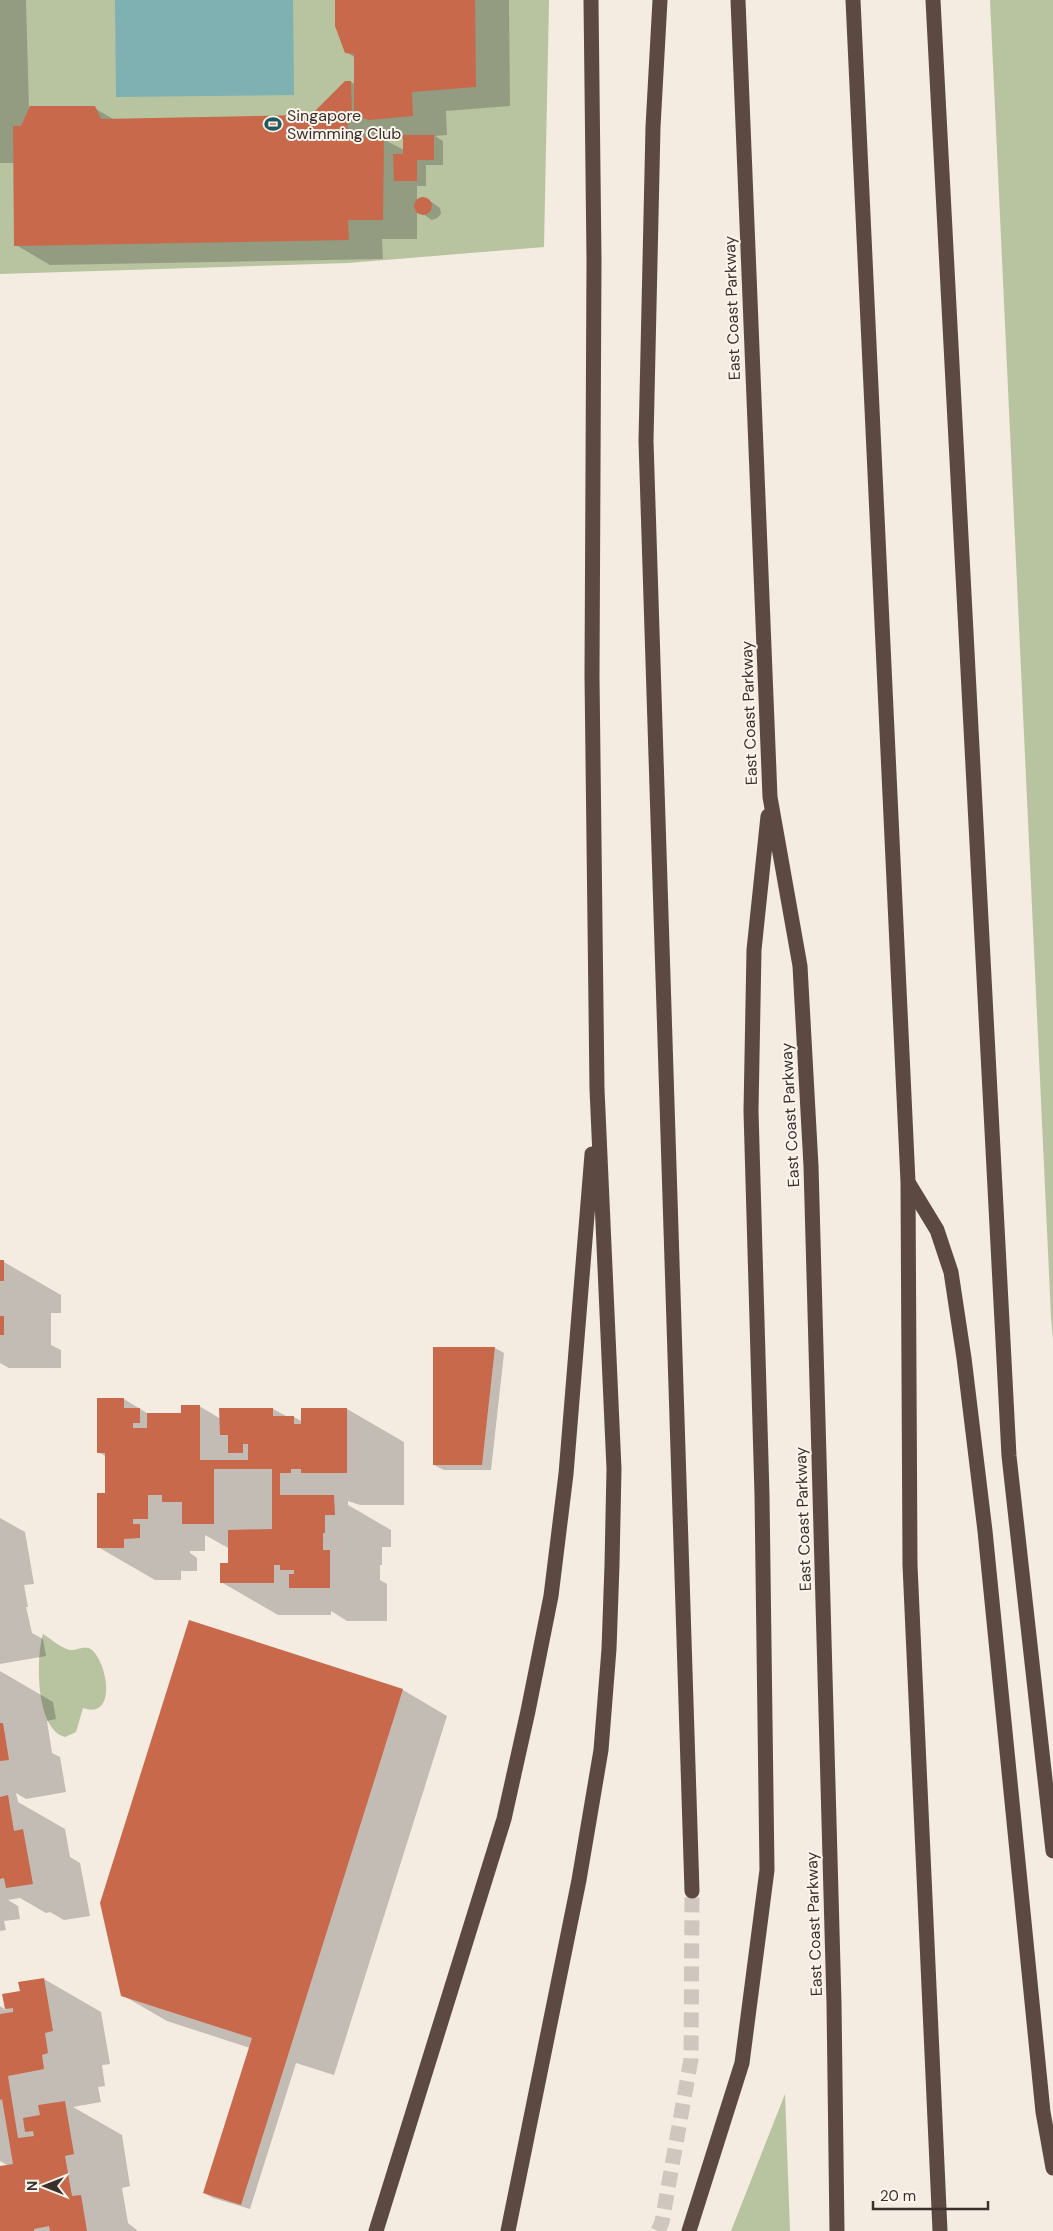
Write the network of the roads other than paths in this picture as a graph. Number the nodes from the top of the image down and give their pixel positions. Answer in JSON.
{"nodes":[{"id":1,"x":591,"y":0,"type":"edge"},
{"id":2,"x":660,"y":0,"type":"edge"},
{"id":3,"x":738,"y":0,"type":"edge"},
{"id":4,"x":853,"y":0,"type":"edge"},
{"id":5,"x":933,"y":0,"type":"edge"},
{"id":6,"x":770,"y":797,"type":"junction"},
{"id":7,"x":597,"y":1089,"type":"junction"},
{"id":8,"x":908,"y":1182,"type":"junction"},
{"id":9,"x":1053,"y":1851,"type":"edge"},
{"id":10,"x":692,"y":1891,"type":"tunnel mouth"},
{"id":11,"x":1053,"y":2168,"type":"edge"},
{"id":12,"x":376,"y":2231,"type":"edge"},
{"id":13,"x":508,"y":2231,"type":"edge"},
{"id":14,"x":689,"y":2231,"type":"edge"},
{"id":15,"x":837,"y":2231,"type":"edge"},
{"id":16,"x":940,"y":2231,"type":"edge"}],
"edges":[{"from":1,"to":7,"type":"highway"},
{"from":2,"to":10,"type":"highway"},
{"from":3,"to":6,"type":"highway","name":"East Coast Parkway"},
{"from":4,"to":8,"type":"highway"},
{"from":5,"to":9,"type":"highway"},
{"from":6,"to":14,"type":"highway"},
{"from":6,"to":15,"type":"highway","name":"East Coast Parkway"},
{"from":7,"to":12,"type":"highway"},
{"from":7,"to":13,"type":"highway"},
{"from":8,"to":11,"type":"highway"},
{"from":8,"to":16,"type":"highway"}]}
